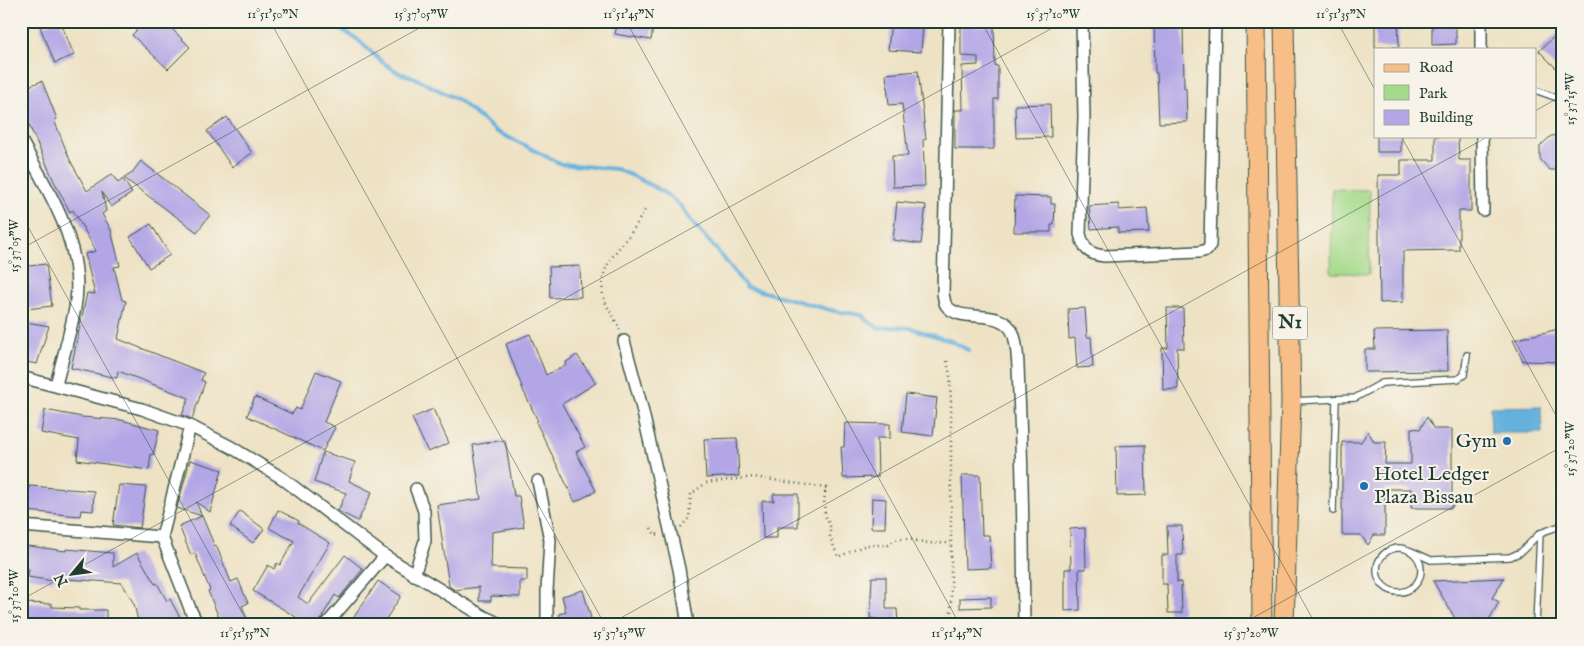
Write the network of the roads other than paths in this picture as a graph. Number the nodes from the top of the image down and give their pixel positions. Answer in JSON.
{"nodes":[{"id":1,"x":950,"y":21,"type":"edge"},
{"id":2,"x":1082,"y":21,"type":"edge"},
{"id":3,"x":1215,"y":21,"type":"edge"},
{"id":4,"x":1256,"y":21,"type":"edge"},
{"id":5,"x":1284,"y":21,"type":"edge"},
{"id":6,"x":1481,"y":21,"type":"edge"},
{"id":7,"x":1481,"y":48,"type":"edge"},
{"id":8,"x":1536,"y":90,"type":"edge"},
{"id":9,"x":1563,"y":100,"type":"edge"},
{"id":10,"x":1482,"y":138,"type":"edge"},
{"id":11,"x":21,"y":140,"type":"edge"},
{"id":12,"x":1483,"y":210,"type":"dead end"},
{"id":13,"x":624,"y":340,"type":"road end"},
{"id":14,"x":1467,"y":356,"type":"dead end"},
{"id":15,"x":21,"y":377,"type":"edge"},
{"id":16,"x":56,"y":385,"type":"junction"},
{"id":17,"x":1336,"y":399,"type":"junction"},
{"id":18,"x":1291,"y":401,"type":"junction"},
{"id":19,"x":190,"y":426,"type":"junction"},
{"id":20,"x":538,"y":481,"type":"dead end"},
{"id":21,"x":416,"y":489,"type":"dead end"},
{"id":22,"x":1333,"y":512,"type":"dead end"},
{"id":23,"x":1563,"y":525,"type":"edge"},
{"id":24,"x":21,"y":526,"type":"edge"},
{"id":25,"x":1540,"y":533,"type":"junction"},
{"id":26,"x":162,"y":537,"type":"junction"},
{"id":27,"x":1411,"y":551,"type":"junction"},
{"id":28,"x":385,"y":556,"type":"junction"},
{"id":29,"x":414,"y":575,"type":"junction"},
{"id":30,"x":1286,"y":620,"type":"edge"},
{"id":31,"x":1261,"y":622,"type":"edge"},
{"id":32,"x":198,"y":625,"type":"edge"},
{"id":33,"x":326,"y":625,"type":"edge"},
{"id":34,"x":502,"y":625,"type":"edge"},
{"id":35,"x":547,"y":625,"type":"edge"},
{"id":36,"x":688,"y":625,"type":"edge"},
{"id":37,"x":1024,"y":625,"type":"edge"},
{"id":38,"x":1536,"y":625,"type":"edge"}],
"edges":[{"from":1,"to":37,"type":"street"},
{"from":2,"to":3,"type":"street"},
{"from":4,"to":31,"type":"main road","number":"N1"},
{"from":5,"to":18,"type":"main road","number":"N1"},
{"from":6,"to":7,"type":"street"},
{"from":8,"to":9,"type":"lane"},
{"from":10,"to":12,"type":"street"},
{"from":11,"to":16,"type":"street"},
{"from":13,"to":36,"type":"street"},
{"from":14,"to":17,"type":"lane"},
{"from":15,"to":16,"type":"street"},
{"from":16,"to":19,"type":"street"},
{"from":17,"to":18,"type":"lane"},
{"from":17,"to":22,"type":"lane"},
{"from":18,"to":30,"type":"main road","number":"N1"},
{"from":19,"to":26,"type":"street"},
{"from":19,"to":28,"type":"street"},
{"from":20,"to":35,"type":"street"},
{"from":21,"to":29,"type":"street"},
{"from":23,"to":25,"type":"lane"},
{"from":24,"to":26,"type":"street"},
{"from":25,"to":27,"type":"lane"},
{"from":25,"to":38,"type":"lane"},
{"from":26,"to":32,"type":"street"},
{"from":27,"to":27,"type":"lane"},
{"from":28,"to":29,"type":"street"},
{"from":28,"to":33,"type":"street"},
{"from":29,"to":34,"type":"street"}]}
